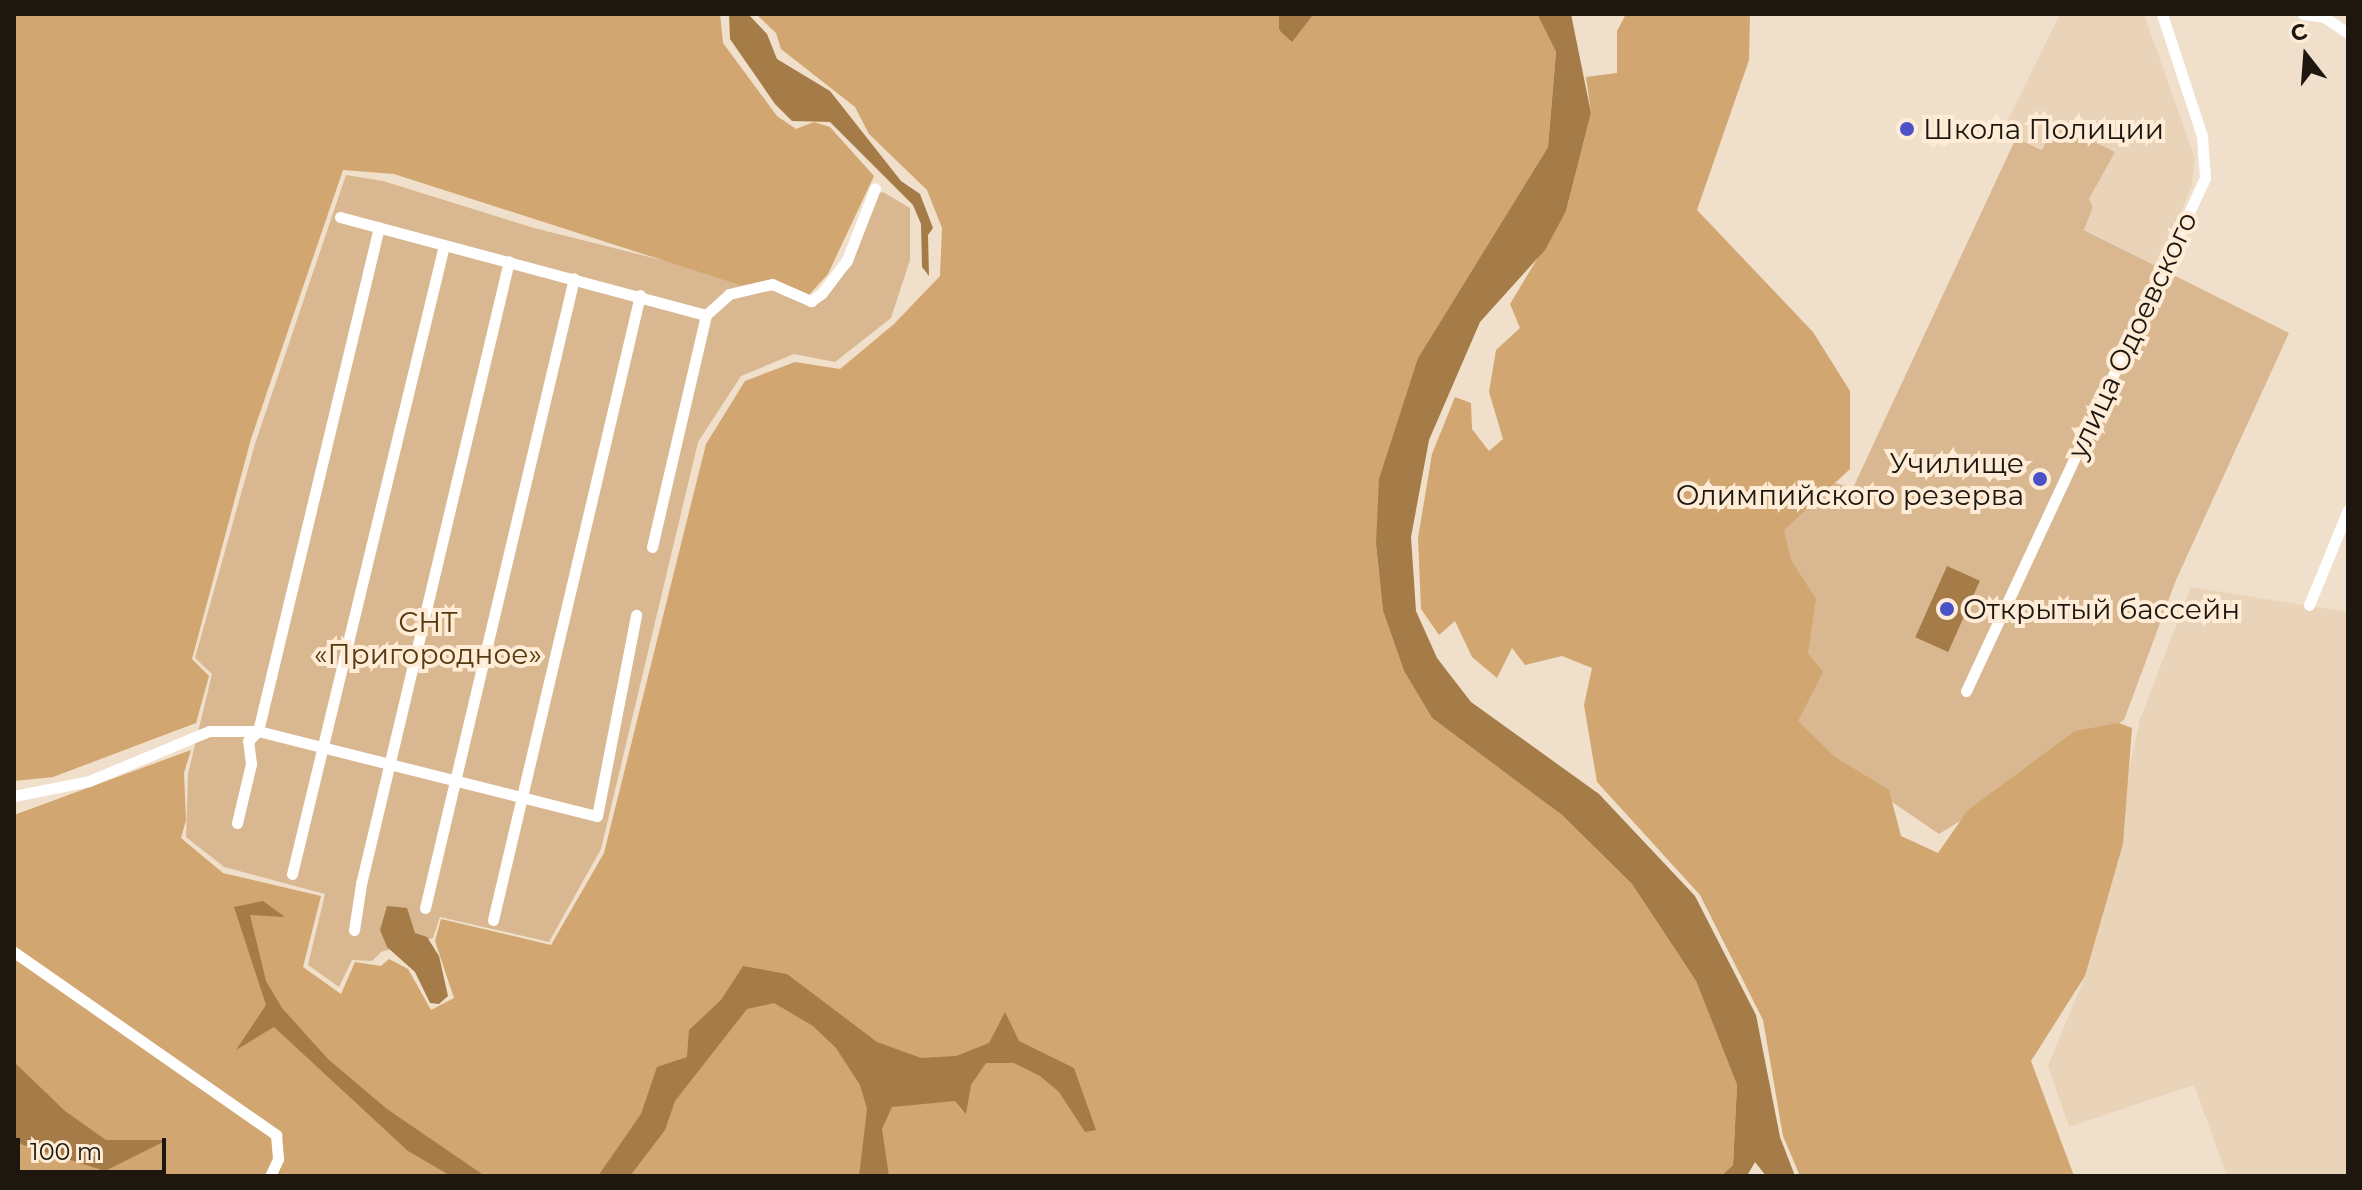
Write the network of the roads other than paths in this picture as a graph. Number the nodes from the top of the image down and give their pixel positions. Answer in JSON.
{"nodes":[{"id":1,"x":2162,"y":14,"type":"edge"},
{"id":2,"x":2303,"y":14,"type":"edge"},
{"id":3,"x":2348,"y":33,"type":"edge"},
{"id":4,"x":875,"y":188,"type":"dead end"},
{"id":5,"x":340,"y":217,"type":"dead end"},
{"id":6,"x":379,"y":227,"type":"junction"},
{"id":7,"x":444,"y":245,"type":"junction"},
{"id":8,"x":509,"y":261,"type":"junction"},
{"id":9,"x":574,"y":278,"type":"junction"},
{"id":10,"x":640,"y":295,"type":"junction"},
{"id":11,"x":706,"y":315,"type":"junction"},
{"id":12,"x":2348,"y":510,"type":"edge"},
{"id":13,"x":652,"y":547,"type":"dead end"},
{"id":14,"x":2309,"y":605,"type":"dead end"},
{"id":15,"x":636,"y":615,"type":"dead end"},
{"id":16,"x":1966,"y":691,"type":"dead end"},
{"id":17,"x":258,"y":731,"type":"junction"},
{"id":18,"x":325,"y":747,"type":"junction"},
{"id":19,"x":389,"y":763,"type":"junction"},
{"id":20,"x":456,"y":777,"type":"junction"},
{"id":21,"x":521,"y":794,"type":"junction"},
{"id":22,"x":14,"y":796,"type":"edge"},
{"id":23,"x":237,"y":823,"type":"dead end"},
{"id":24,"x":292,"y":874,"type":"dead end"},
{"id":25,"x":425,"y":908,"type":"dead end"},
{"id":26,"x":493,"y":920,"type":"dead end"},
{"id":27,"x":354,"y":930,"type":"dead end"},
{"id":28,"x":14,"y":952,"type":"edge"},
{"id":29,"x":270,"y":1176,"type":"edge"}],
"edges":[{"from":1,"to":16,"type":"street","name":"улица Одоевского"},
{"from":2,"to":3,"type":"street"},
{"from":4,"to":11,"type":"street"},
{"from":5,"to":6,"type":"street"},
{"from":6,"to":7,"type":"street"},
{"from":6,"to":17,"type":"street"},
{"from":7,"to":8,"type":"street"},
{"from":7,"to":18,"type":"street"},
{"from":8,"to":9,"type":"street"},
{"from":8,"to":19,"type":"street"},
{"from":9,"to":10,"type":"street"},
{"from":9,"to":20,"type":"street"},
{"from":10,"to":11,"type":"street"},
{"from":10,"to":21,"type":"street"},
{"from":11,"to":13,"type":"street"},
{"from":12,"to":14,"type":"street"},
{"from":15,"to":21,"type":"street"},
{"from":17,"to":18,"type":"street"},
{"from":17,"to":22,"type":"street"},
{"from":17,"to":23,"type":"street"},
{"from":18,"to":19,"type":"street"},
{"from":18,"to":24,"type":"street"},
{"from":19,"to":20,"type":"street"},
{"from":19,"to":27,"type":"street"},
{"from":20,"to":21,"type":"street"},
{"from":20,"to":25,"type":"street"},
{"from":21,"to":26,"type":"street"},
{"from":28,"to":29,"type":"street"}]}
